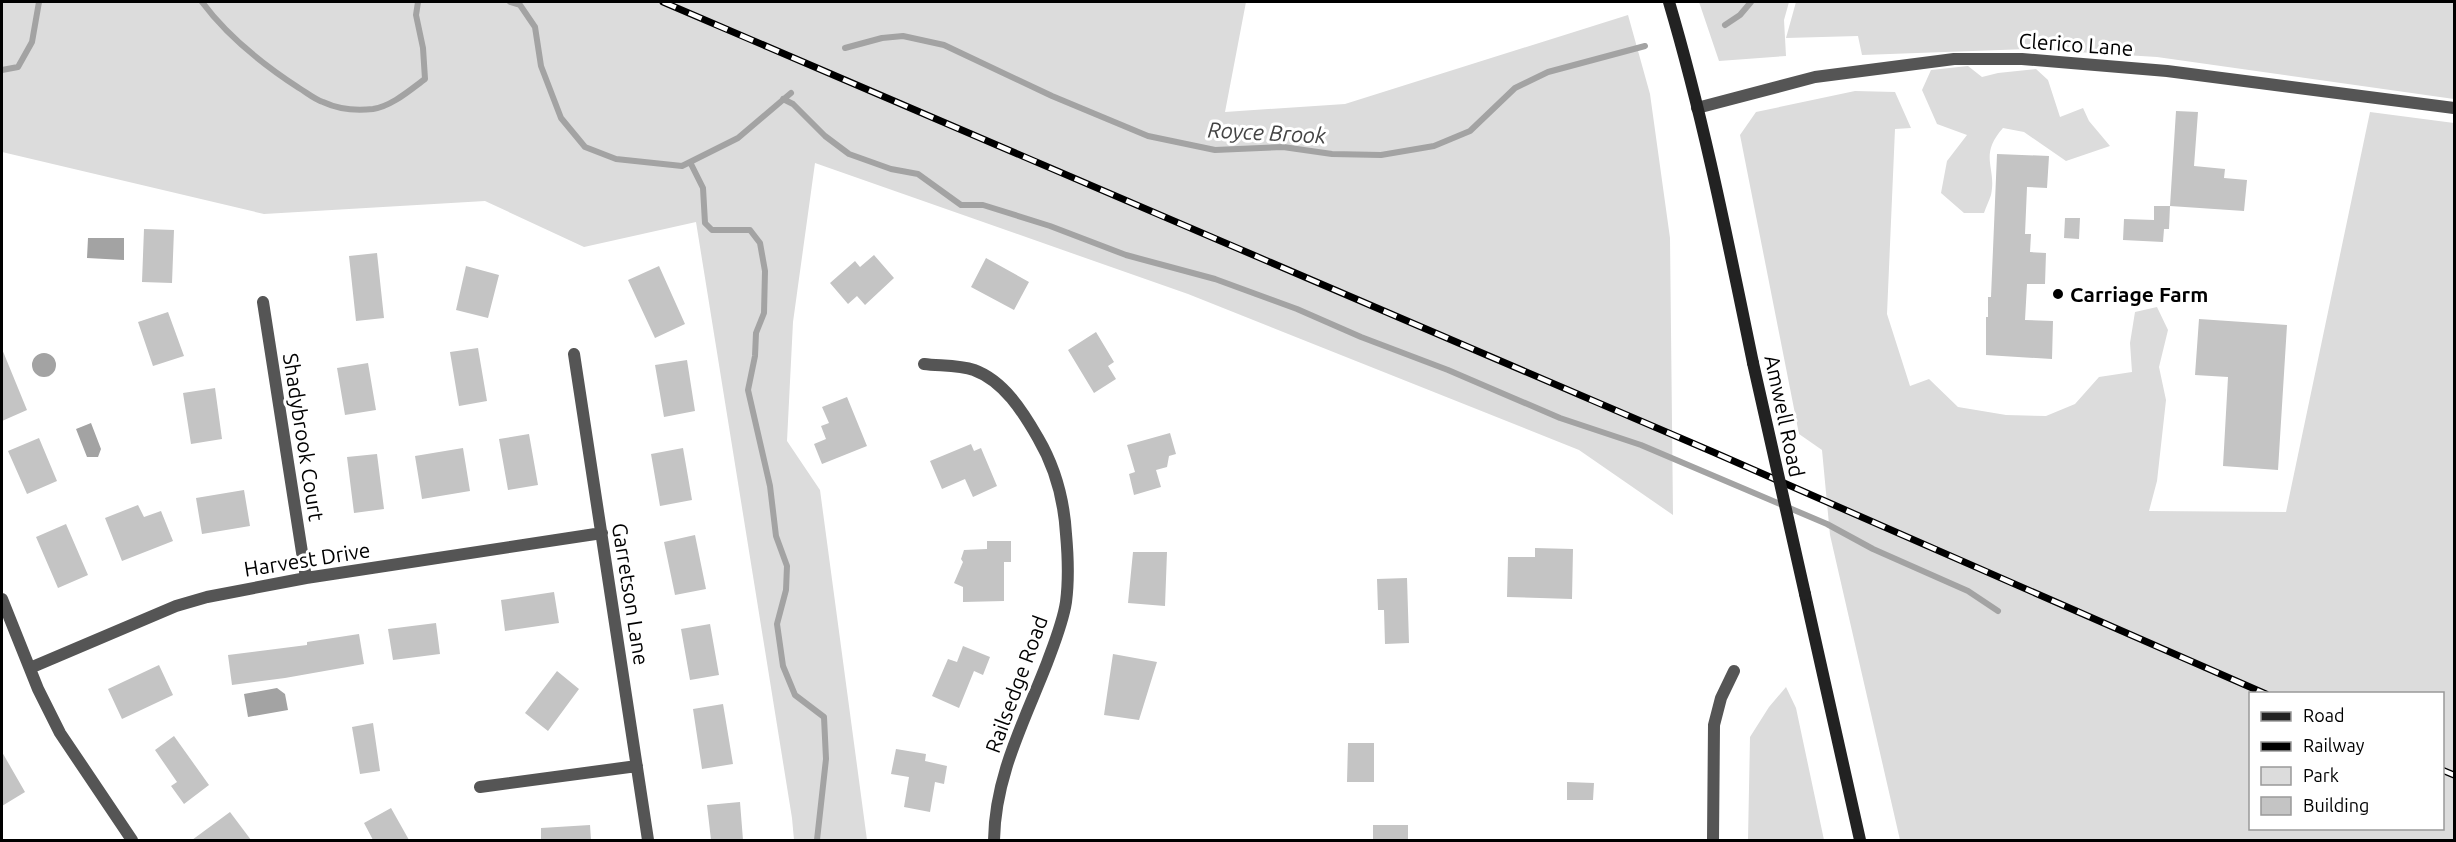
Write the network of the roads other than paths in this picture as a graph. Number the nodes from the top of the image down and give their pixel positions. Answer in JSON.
{"nodes":[{"id":1,"x":1669,"y":2,"type":"edge"},
{"id":2,"x":1697,"y":108,"type":"junction"},
{"id":3,"x":2454,"y":108,"type":"edge"},
{"id":4,"x":263,"y":302,"type":"dead end"},
{"id":5,"x":574,"y":354,"type":"dead end"},
{"id":6,"x":924,"y":364,"type":"dead end"},
{"id":7,"x":602,"y":533,"type":"junction"},
{"id":8,"x":306,"y":578,"type":"junction"},
{"id":9,"x":2,"y":599,"type":"edge"},
{"id":10,"x":30,"y":668,"type":"junction"},
{"id":11,"x":1734,"y":671,"type":"dead end"},
{"id":12,"x":637,"y":766,"type":"junction"},
{"id":13,"x":480,"y":787,"type":"dead end"},
{"id":14,"x":132,"y":840,"type":"edge"},
{"id":15,"x":648,"y":840,"type":"edge"},
{"id":16,"x":994,"y":840,"type":"edge"},
{"id":17,"x":1713,"y":840,"type":"edge"},
{"id":18,"x":1860,"y":840,"type":"edge"}],
"edges":[{"from":1,"to":2,"type":"main road","name":"Amwell Road"},
{"from":2,"to":3,"type":"street","name":"Clerico Lane"},
{"from":2,"to":18,"type":"main road","name":"Amwell Road","bridge":true},
{"from":4,"to":8,"type":"street","name":"Shadybrook Court"},
{"from":5,"to":7,"type":"street","name":"Garretson Lane"},
{"from":6,"to":16,"type":"street","name":"Railsedge Road"},
{"from":7,"to":8,"type":"street","name":"Harvest Drive"},
{"from":7,"to":12,"type":"street","name":"Garretson Lane"},
{"from":8,"to":10,"type":"street","name":"Harvest Drive"},
{"from":9,"to":10,"type":"street"},
{"from":10,"to":14,"type":"street"},
{"from":11,"to":17,"type":"street"},
{"from":12,"to":13,"type":"street"},
{"from":12,"to":15,"type":"street","name":"Garretson Lane"}]}
